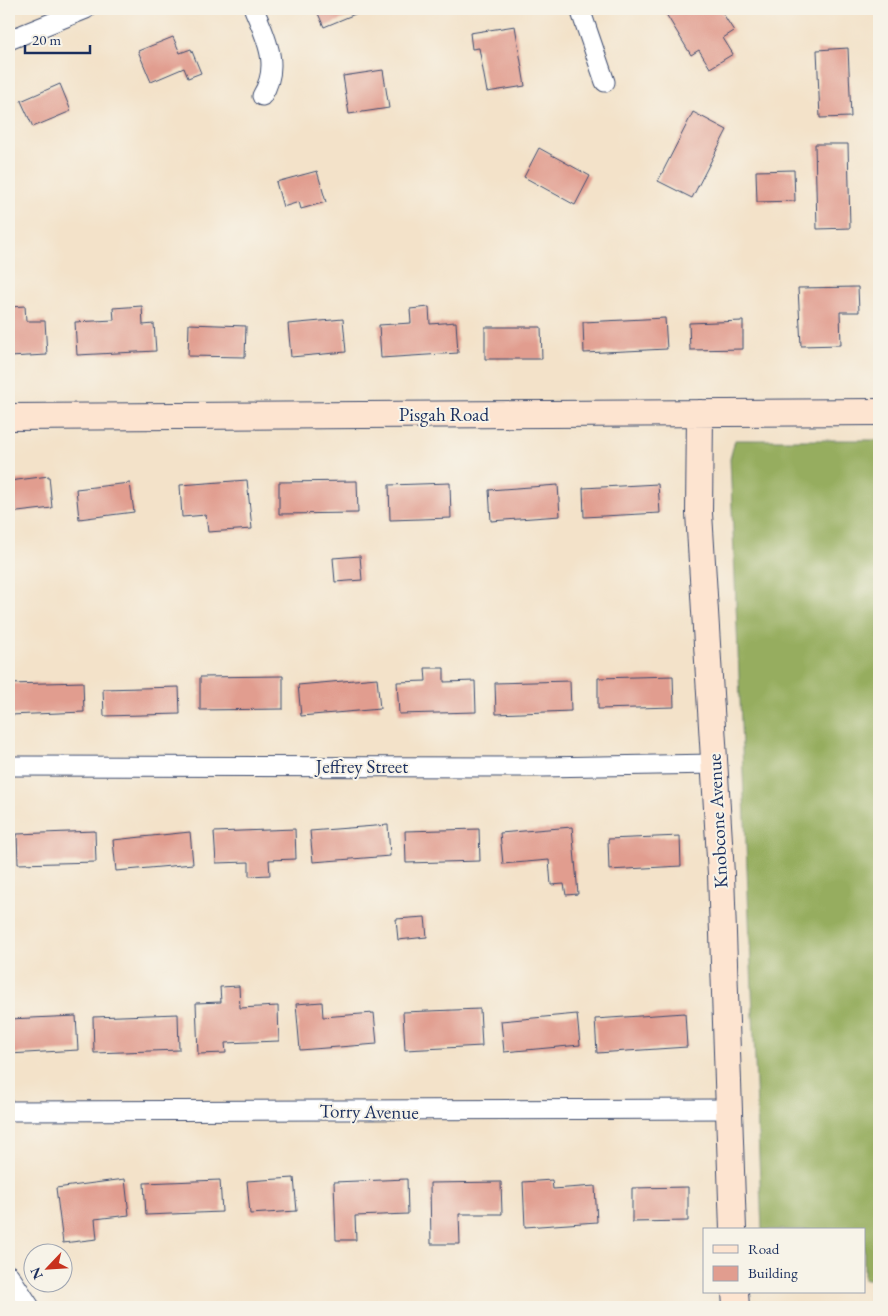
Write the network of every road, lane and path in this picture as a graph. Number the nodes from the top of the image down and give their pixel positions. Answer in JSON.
{"nodes":[{"id":1,"x":86,"y":9,"type":"edge"},
{"id":2,"x":254,"y":9,"type":"edge"},
{"id":3,"x":580,"y":9,"type":"edge"},
{"id":4,"x":9,"y":40,"type":"edge"},
{"id":5,"x":605,"y":82,"type":"dead end"},
{"id":6,"x":262,"y":96,"type":"dead end"},
{"id":7,"x":879,"y":412,"type":"edge"},
{"id":8,"x":700,"y":414,"type":"junction"},
{"id":9,"x":9,"y":417,"type":"edge"},
{"id":10,"x":715,"y":764,"type":"junction"},
{"id":11,"x":9,"y":766,"type":"edge"},
{"id":12,"x":729,"y":1109,"type":"junction"},
{"id":13,"x":9,"y":1111,"type":"edge"},
{"id":14,"x":733,"y":1228,"type":"edge"},
{"id":15,"x":9,"y":1275,"type":"edge"},
{"id":16,"x":735,"y":1294,"type":"edge"},
{"id":17,"x":30,"y":1307,"type":"edge"},
{"id":18,"x":736,"y":1307,"type":"edge"}],
"edges":[{"from":1,"to":4,"type":"street"},
{"from":2,"to":6,"type":"street"},
{"from":3,"to":5,"type":"street"},
{"from":7,"to":8,"type":"street","name":"Pisgah Road"},
{"from":8,"to":9,"type":"street","name":"Pisgah Road"},
{"from":8,"to":10,"type":"street","name":"Knobcone Avenue"},
{"from":10,"to":11,"type":"street","name":"Jeffrey Street"},
{"from":10,"to":12,"type":"street","name":"Knobcone Avenue"},
{"from":12,"to":13,"type":"street","name":"Torry Avenue"},
{"from":12,"to":14,"type":"street","name":"Knobcone Avenue"},
{"from":15,"to":17,"type":"street"},
{"from":16,"to":18,"type":"street"}]}
